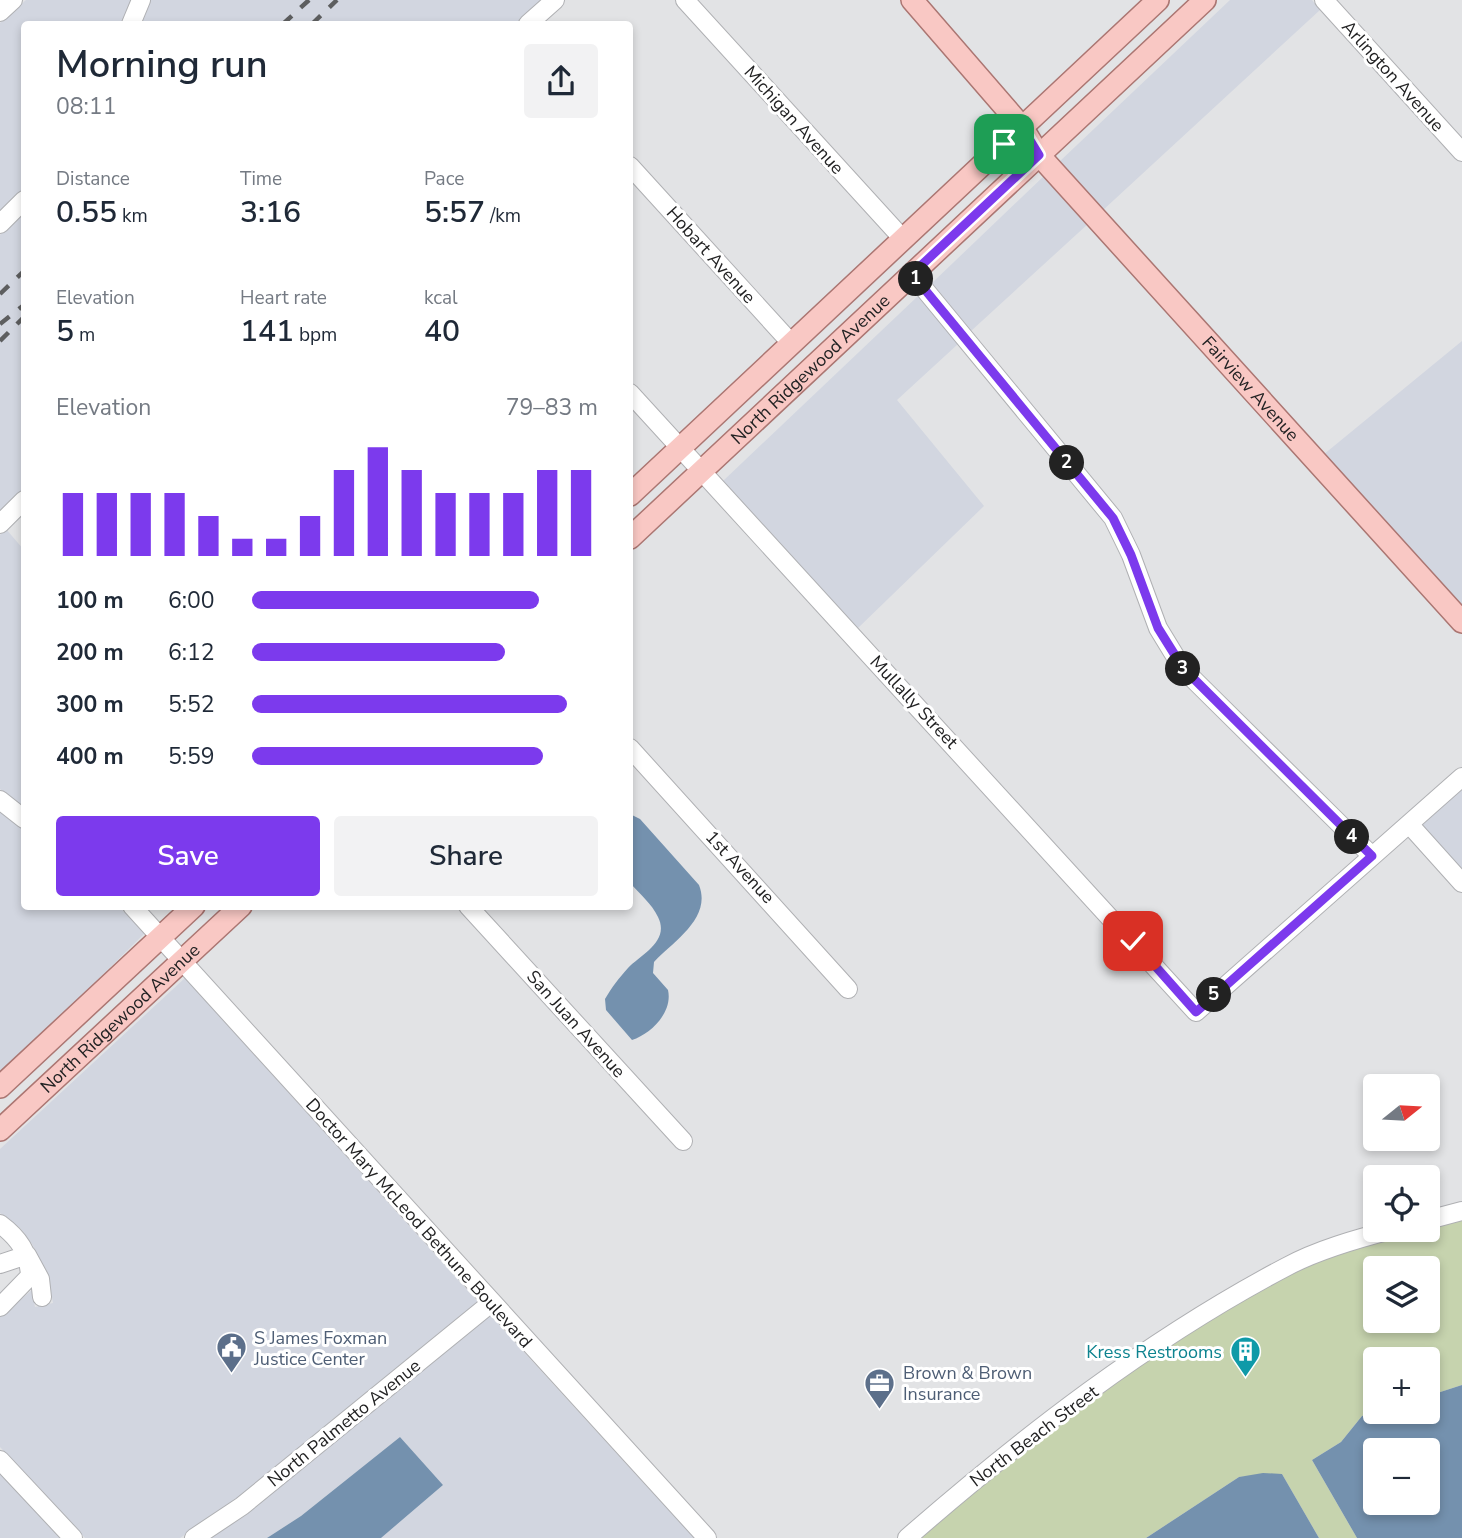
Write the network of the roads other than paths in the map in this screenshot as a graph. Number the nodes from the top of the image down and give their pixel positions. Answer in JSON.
{"nodes":[{"id":1,"x":13,"y":0,"type":"edge"},
{"id":2,"x":141,"y":0,"type":"edge"},
{"id":3,"x":555,"y":0,"type":"edge"},
{"id":4,"x":685,"y":0,"type":"edge"},
{"id":5,"x":912,"y":0,"type":"edge"},
{"id":6,"x":1158,"y":0,"type":"edge"},
{"id":7,"x":1205,"y":0,"type":"edge"},
{"id":8,"x":1324,"y":0,"type":"edge"},
{"id":9,"x":0,"y":12,"type":"edge"},
{"id":10,"x":132,"y":21,"type":"edge"},
{"id":11,"x":531,"y":21,"type":"edge"},
{"id":12,"x":1022,"y":127,"type":"junction"},
{"id":13,"x":1462,"y":152,"type":"edge"},
{"id":14,"x":1039,"y":155,"type":"junction"},
{"id":15,"x":633,"y":169,"type":"edge"},
{"id":16,"x":21,"y":203,"type":"edge"},
{"id":17,"x":0,"y":224,"type":"edge"},
{"id":18,"x":903,"y":239,"type":"junction"},
{"id":19,"x":912,"y":274,"type":"junction"},
{"id":20,"x":792,"y":344,"type":"junction"},
{"id":21,"x":633,"y":396,"type":"edge"},
{"id":22,"x":680,"y":447,"type":"junction"},
{"id":23,"x":702,"y":471,"type":"junction"},
{"id":24,"x":633,"y":492,"type":"edge"},
{"id":25,"x":21,"y":503,"type":"edge"},
{"id":26,"x":0,"y":524,"type":"edge"},
{"id":27,"x":633,"y":535,"type":"edge"},
{"id":28,"x":1462,"y":622,"type":"edge"},
{"id":29,"x":633,"y":751,"type":"edge"},
{"id":30,"x":1462,"y":777,"type":"edge"},
{"id":31,"x":0,"y":800,"type":"edge"},
{"id":32,"x":21,"y":817,"type":"edge"},
{"id":33,"x":1409,"y":824,"type":"junction"},
{"id":34,"x":1372,"y":856,"type":"junction"},
{"id":35,"x":1462,"y":883,"type":"edge"},
{"id":36,"x":136,"y":910,"type":"edge"},
{"id":37,"x":190,"y":910,"type":"edge"},
{"id":38,"x":237,"y":910,"type":"edge"},
{"id":39,"x":472,"y":910,"type":"edge"},
{"id":40,"x":162,"y":938,"type":"junction"},
{"id":41,"x":183,"y":962,"type":"junction"},
{"id":42,"x":848,"y":989,"type":"dead end"},
{"id":43,"x":0,"y":1087,"type":"edge"},
{"id":44,"x":0,"y":1130,"type":"edge"},
{"id":45,"x":683,"y":1141,"type":"dead end"},
{"id":46,"x":1462,"y":1211,"type":"edge"},
{"id":47,"x":1440,"y":1217,"type":"edge"},
{"id":48,"x":0,"y":1224,"type":"edge"},
{"id":49,"x":1363,"y":1239,"type":"edge"},
{"id":50,"x":27,"y":1255,"type":"junction"},
{"id":51,"x":0,"y":1264,"type":"edge"},
{"id":52,"x":42,"y":1297,"type":"dead end"},
{"id":53,"x":491,"y":1303,"type":"junction"},
{"id":54,"x":0,"y":1307,"type":"edge"},
{"id":55,"x":0,"y":1460,"type":"edge"},
{"id":56,"x":73,"y":1538,"type":"edge"},
{"id":57,"x":194,"y":1538,"type":"edge"},
{"id":58,"x":707,"y":1538,"type":"edge"},
{"id":59,"x":907,"y":1538,"type":"edge"}],
"edges":[{"from":1,"to":9,"type":"street"},
{"from":2,"to":10,"type":"street"},
{"from":3,"to":11,"type":"street"},
{"from":4,"to":18,"type":"street","name":"Michigan Avenue"},
{"from":5,"to":12,"type":"main road","name":"Fairview Avenue"},
{"from":6,"to":12,"type":"main road","name":"North Ridgewood Avenue"},
{"from":7,"to":14,"type":"main road","name":"North Ridgewood Avenue"},
{"from":8,"to":13,"type":"street","name":"Arlington Avenue"},
{"from":12,"to":14,"type":"main road","name":"Fairview Avenue"},
{"from":12,"to":18,"type":"main road","name":"North Ridgewood Avenue"},
{"from":14,"to":19,"type":"main road","name":"North Ridgewood Avenue"},
{"from":14,"to":28,"type":"main road","name":"Fairview Avenue"},
{"from":15,"to":20,"type":"street","name":"Hobart Avenue"},
{"from":16,"to":17,"type":"street"},
{"from":18,"to":20,"type":"main road","name":"North Ridgewood Avenue"},
{"from":19,"to":23,"type":"main road","name":"North Ridgewood Avenue"},
{"from":19,"to":34,"type":"street"},
{"from":20,"to":22,"type":"main road","name":"North Ridgewood Avenue"},
{"from":21,"to":22,"type":"street","name":"Mullally Street"},
{"from":22,"to":23,"type":"street","name":"Mullally Street"},
{"from":22,"to":24,"type":"main road","name":"North Ridgewood Avenue"},
{"from":23,"to":27,"type":"main road","name":"North Ridgewood Avenue"},
{"from":23,"to":34,"type":"street","name":"Mullally Street"},
{"from":25,"to":26,"type":"street"},
{"from":29,"to":42,"type":"street","name":"1st Avenue"},
{"from":30,"to":33,"type":"street"},
{"from":31,"to":32,"type":"street"},
{"from":33,"to":34,"type":"street"},
{"from":33,"to":35,"type":"street"},
{"from":36,"to":40,"type":"street","name":"Doctor Mary McLeod Bethune Boulevard"},
{"from":37,"to":40,"type":"main road","name":"North Ridgewood Avenue"},
{"from":38,"to":41,"type":"main road","name":"North Ridgewood Avenue"},
{"from":39,"to":45,"type":"street","name":"San Juan Avenue"},
{"from":40,"to":41,"type":"street","name":"Doctor Mary McLeod Bethune Boulevard"},
{"from":40,"to":43,"type":"main road","name":"North Ridgewood Avenue"},
{"from":41,"to":44,"type":"main road","name":"North Ridgewood Avenue"},
{"from":41,"to":53,"type":"street","name":"Doctor Mary McLeod Bethune Boulevard"},
{"from":46,"to":47,"type":"street"},
{"from":48,"to":50,"type":"street"},
{"from":49,"to":59,"type":"street","name":"North Beach Street"},
{"from":50,"to":51,"type":"street"},
{"from":50,"to":52,"type":"street"},
{"from":50,"to":54,"type":"street"},
{"from":53,"to":57,"type":"street","name":"North Palmetto Avenue"},
{"from":53,"to":58,"type":"street","name":"Doctor Mary McLeod Bethune Boulevard"},
{"from":55,"to":56,"type":"street"}]}
